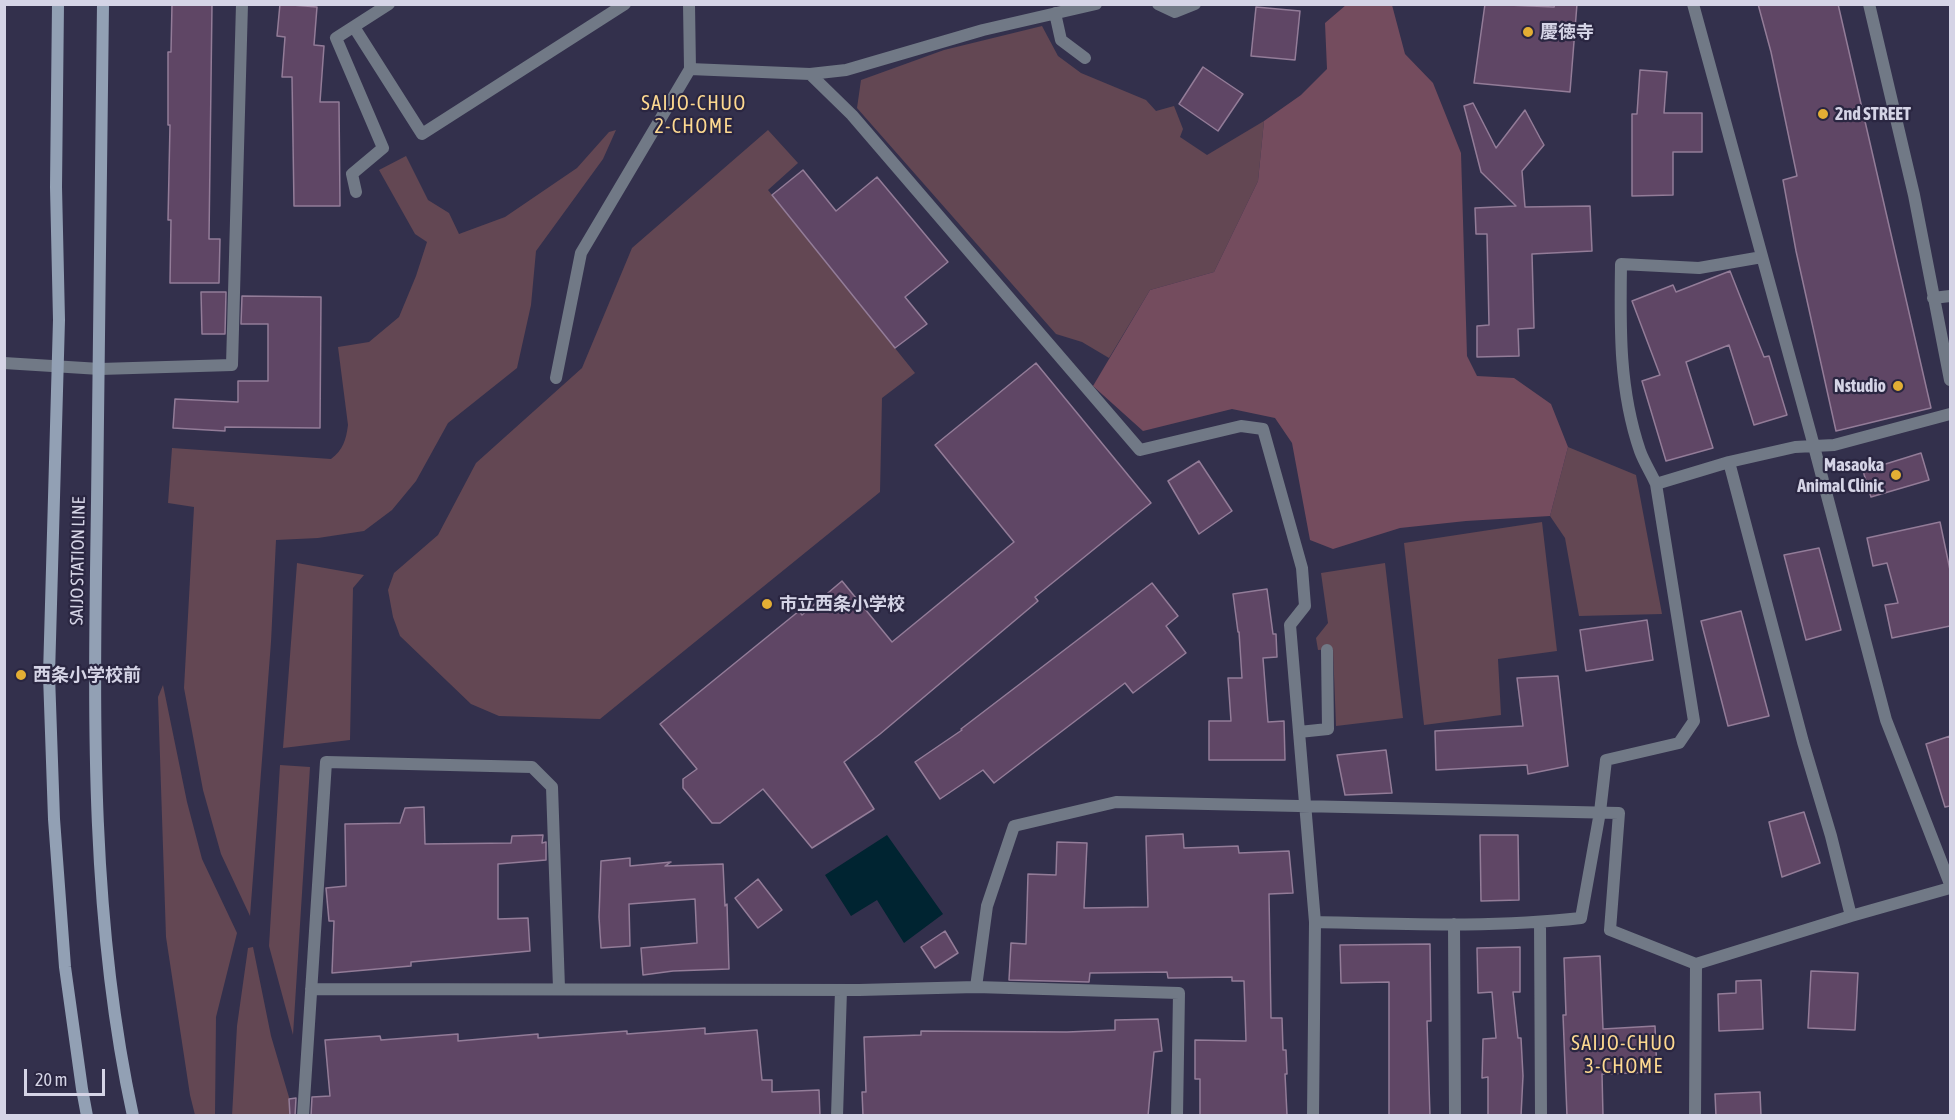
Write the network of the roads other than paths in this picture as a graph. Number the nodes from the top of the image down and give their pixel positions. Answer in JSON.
{"nodes":[{"id":1,"x":58,"y":4,"type":"edge"},
{"id":2,"x":103,"y":4,"type":"edge"},
{"id":3,"x":242,"y":4,"type":"edge"},
{"id":4,"x":389,"y":4,"type":"edge"},
{"id":5,"x":625,"y":4,"type":"edge"},
{"id":6,"x":689,"y":4,"type":"edge"},
{"id":7,"x":1096,"y":4,"type":"edge"},
{"id":8,"x":1158,"y":4,"type":"edge"},
{"id":9,"x":1194,"y":4,"type":"edge"},
{"id":10,"x":1693,"y":4,"type":"edge"},
{"id":11,"x":1869,"y":4,"type":"edge"},
{"id":12,"x":1055,"y":13,"type":"junction"},
{"id":13,"x":354,"y":27,"type":"junction"},
{"id":14,"x":1085,"y":58,"type":"dead end"},
{"id":15,"x":690,"y":69,"type":"junction"},
{"id":16,"x":810,"y":74,"type":"junction"},
{"id":17,"x":356,"y":192,"type":"dead end"},
{"id":18,"x":1762,"y":257,"type":"junction"},
{"id":19,"x":1950,"y":296,"type":"edge"},
{"id":20,"x":1933,"y":298,"type":"junction"},
{"id":21,"x":4,"y":363,"type":"edge"},
{"id":22,"x":58,"y":366,"type":"junction"},
{"id":23,"x":100,"y":369,"type":"junction"},
{"id":24,"x":556,"y":378,"type":"dead end"},
{"id":25,"x":1950,"y":380,"type":"edge"},
{"id":26,"x":1950,"y":414,"type":"edge"},
{"id":27,"x":1812,"y":445,"type":"junction"},
{"id":28,"x":1729,"y":462,"type":"junction"},
{"id":29,"x":1656,"y":484,"type":"junction"},
{"id":30,"x":1327,"y":650,"type":"dead end"},
{"id":31,"x":1299,"y":732,"type":"junction"},
{"id":32,"x":1305,"y":807,"type":"junction"},
{"id":33,"x":1600,"y":812,"type":"junction"},
{"id":34,"x":1950,"y":886,"type":"edge"},
{"id":35,"x":1851,"y":916,"type":"junction"},
{"id":36,"x":1315,"y":922,"type":"junction"},
{"id":37,"x":1540,"y":922,"type":"junction"},
{"id":38,"x":1454,"y":924,"type":"junction"},
{"id":39,"x":1696,"y":964,"type":"junction"},
{"id":40,"x":976,"y":987,"type":"junction"},
{"id":41,"x":311,"y":988,"type":"junction"},
{"id":42,"x":559,"y":988,"type":"junction"},
{"id":43,"x":841,"y":990,"type":"junction"},
{"id":44,"x":87,"y":1116,"type":"edge"},
{"id":45,"x":133,"y":1116,"type":"edge"},
{"id":46,"x":303,"y":1116,"type":"edge"},
{"id":47,"x":837,"y":1116,"type":"edge"},
{"id":48,"x":1177,"y":1116,"type":"edge"},
{"id":49,"x":1313,"y":1116,"type":"edge"},
{"id":50,"x":1455,"y":1116,"type":"edge"},
{"id":51,"x":1540,"y":1116,"type":"edge"},
{"id":52,"x":1695,"y":1116,"type":"edge"}],
"edges":[{"from":1,"to":22,"type":"main road","name":"SAIJO STATION LINE"},
{"from":2,"to":23,"type":"main road","name":"SAIJO STATION LINE"},
{"from":3,"to":23,"type":"street"},
{"from":4,"to":13,"type":"street"},
{"from":5,"to":13,"type":"street"},
{"from":6,"to":15,"type":"street"},
{"from":7,"to":12,"type":"street"},
{"from":8,"to":9,"type":"street"},
{"from":10,"to":18,"type":"street"},
{"from":11,"to":20,"type":"street"},
{"from":12,"to":14,"type":"street"},
{"from":12,"to":16,"type":"street"},
{"from":13,"to":17,"type":"street"},
{"from":15,"to":16,"type":"street"},
{"from":15,"to":24,"type":"street"},
{"from":16,"to":31,"type":"street"},
{"from":18,"to":27,"type":"street"},
{"from":18,"to":29,"type":"street"},
{"from":19,"to":20,"type":"street"},
{"from":20,"to":25,"type":"street"},
{"from":21,"to":22,"type":"street"},
{"from":22,"to":23,"type":"street"},
{"from":22,"to":44,"type":"main road","name":"SAIJO STATION LINE"},
{"from":23,"to":45,"type":"main road","name":"SAIJO STATION LINE"},
{"from":26,"to":27,"type":"street"},
{"from":27,"to":28,"type":"street"},
{"from":27,"to":34,"type":"street"},
{"from":28,"to":29,"type":"street"},
{"from":28,"to":35,"type":"street"},
{"from":29,"to":33,"type":"street"},
{"from":30,"to":31,"type":"street"},
{"from":31,"to":32,"type":"street"},
{"from":32,"to":33,"type":"street"},
{"from":32,"to":36,"type":"street"},
{"from":32,"to":40,"type":"street"},
{"from":33,"to":37,"type":"street"},
{"from":33,"to":39,"type":"street"},
{"from":34,"to":35,"type":"street"},
{"from":35,"to":39,"type":"street"},
{"from":36,"to":38,"type":"street"},
{"from":36,"to":49,"type":"street"},
{"from":37,"to":38,"type":"street"},
{"from":37,"to":51,"type":"street"},
{"from":38,"to":50,"type":"street"},
{"from":39,"to":52,"type":"street"},
{"from":40,"to":43,"type":"street"},
{"from":40,"to":48,"type":"street"},
{"from":41,"to":42,"type":"street"},
{"from":41,"to":42,"type":"street"},
{"from":41,"to":46,"type":"street"},
{"from":42,"to":43,"type":"street"},
{"from":43,"to":47,"type":"street"}]}
